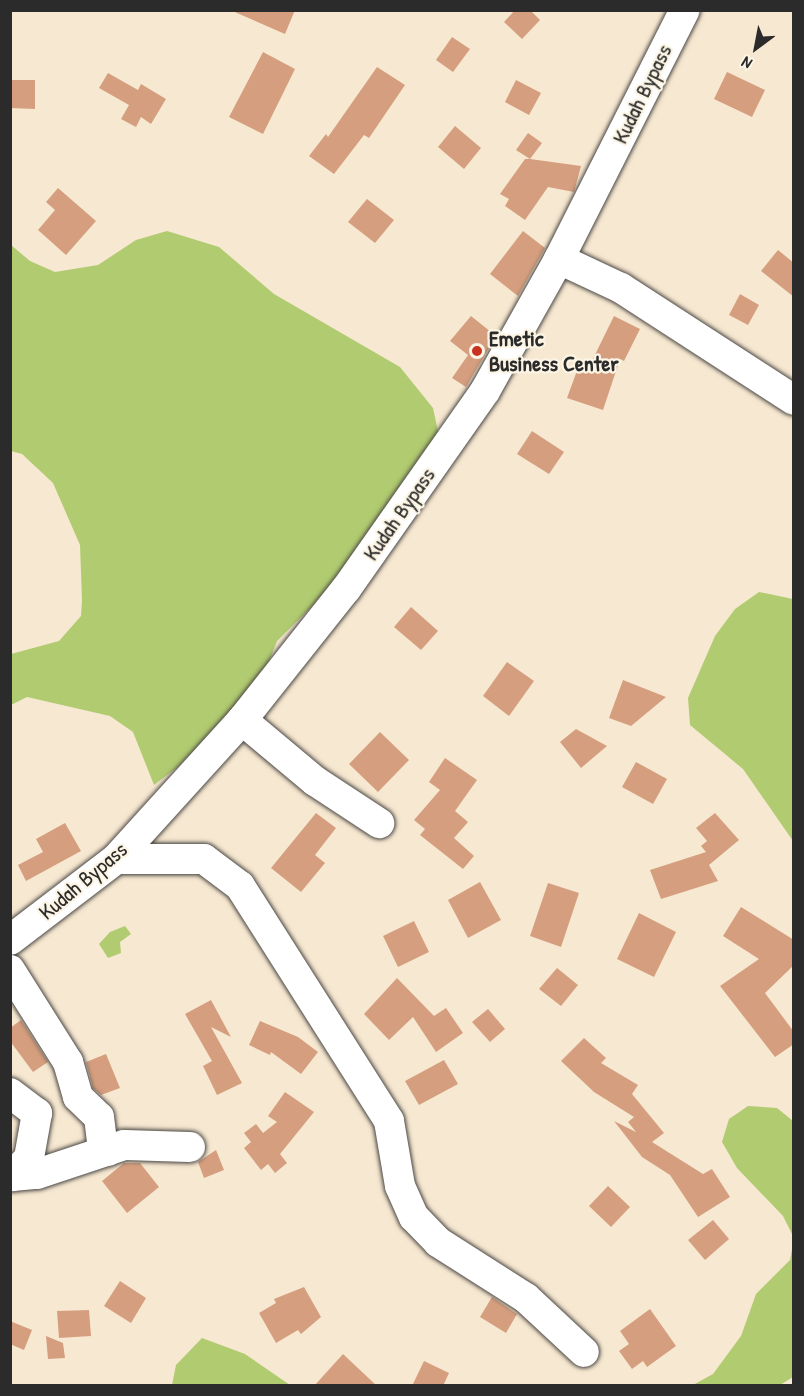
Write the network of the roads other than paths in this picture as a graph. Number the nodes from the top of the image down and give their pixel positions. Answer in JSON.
{"nodes":[{"id":1,"x":685,"y":10,"type":"edge"},
{"id":2,"x":559,"y":259,"type":"junction"},
{"id":3,"x":794,"y":400,"type":"edge"},
{"id":4,"x":242,"y":720,"type":"junction"},
{"id":5,"x":379,"y":823,"type":"dead end"},
{"id":6,"x":116,"y":859,"type":"junction"},
{"id":7,"x":10,"y":940,"type":"edge"},
{"id":8,"x":10,"y":970,"type":"edge"},
{"id":9,"x":10,"y":1093,"type":"edge"},
{"id":10,"x":190,"y":1147,"type":"dead end"},
{"id":11,"x":108,"y":1151,"type":"junction"},
{"id":12,"x":584,"y":1352,"type":"dead end"}],
"edges":[{"from":1,"to":2,"type":"street","name":"Kudah Bypass"},
{"from":2,"to":3,"type":"street"},
{"from":2,"to":4,"type":"street","name":"Kudah Bypass"},
{"from":4,"to":5,"type":"street"},
{"from":4,"to":6,"type":"street","name":"Kudah Bypass"},
{"from":6,"to":7,"type":"street","name":"Kudah Bypass"},
{"from":6,"to":12,"type":"street"},
{"from":8,"to":11,"type":"street"},
{"from":9,"to":11,"type":"street"},
{"from":10,"to":11,"type":"street"}]}
